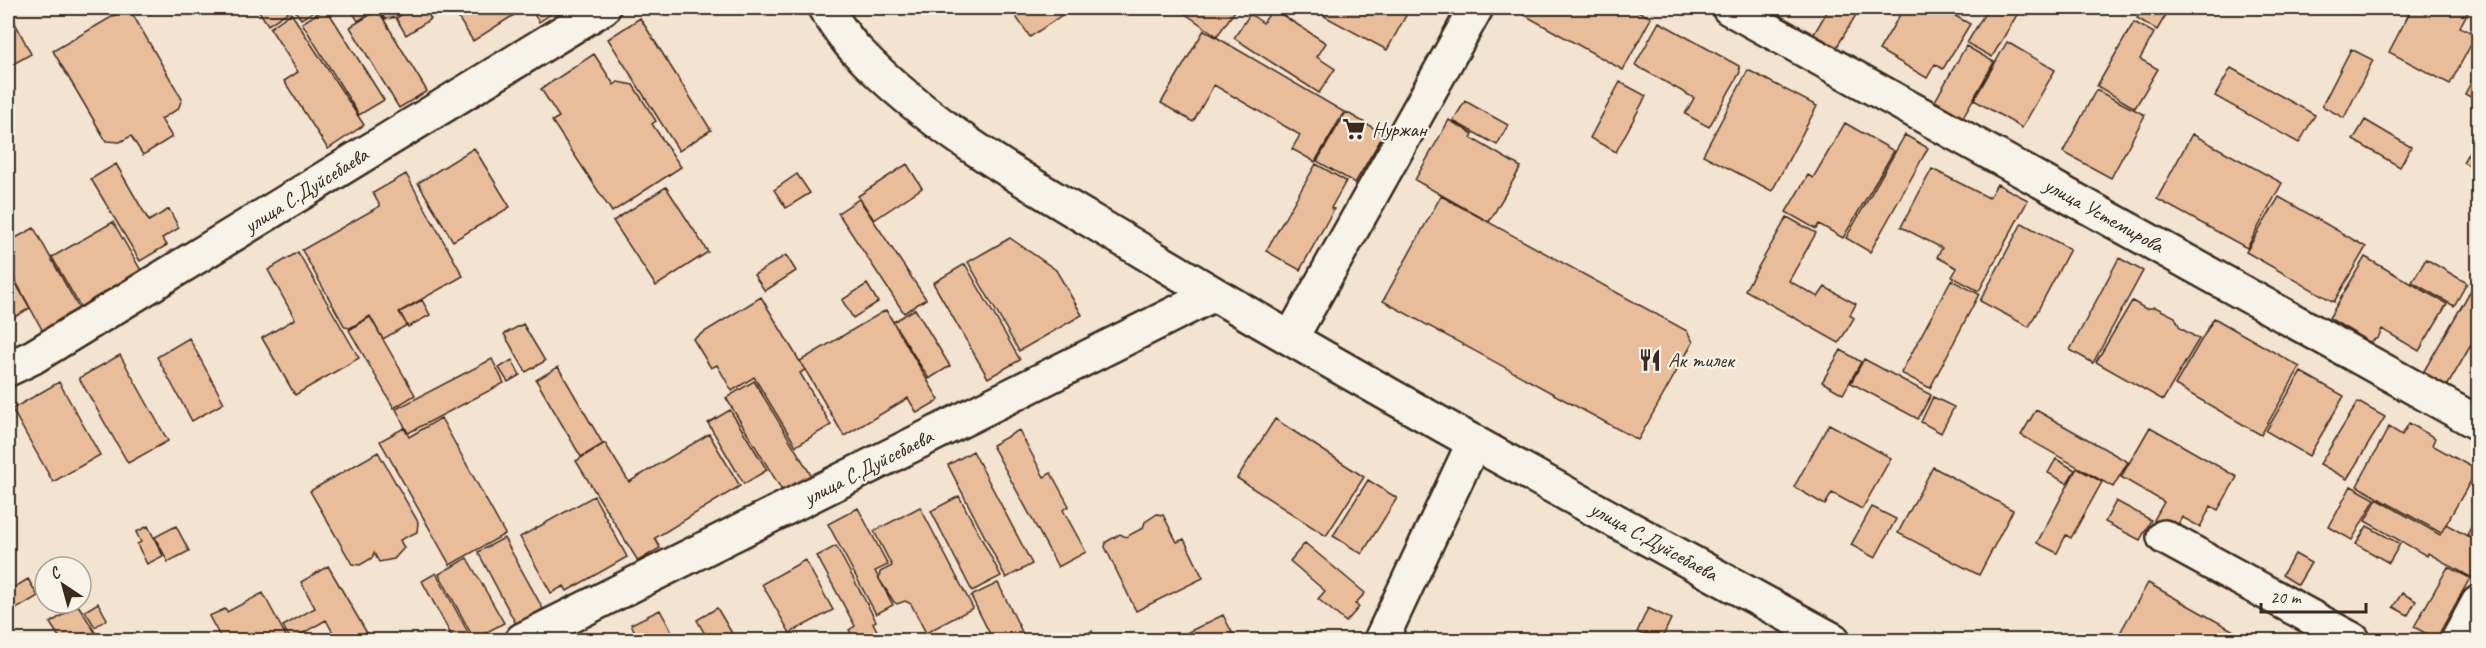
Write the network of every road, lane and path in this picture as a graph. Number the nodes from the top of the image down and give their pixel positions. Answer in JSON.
{"nodes":[{"id":1,"x":603,"y":8,"type":"edge"},
{"id":2,"x":825,"y":8,"type":"edge"},
{"id":3,"x":1476,"y":8,"type":"edge"},
{"id":4,"x":1729,"y":8,"type":"edge"},
{"id":5,"x":1214,"y":294,"type":"junction"},
{"id":6,"x":1291,"y":338,"type":"junction"},
{"id":7,"x":8,"y":369,"type":"edge"},
{"id":8,"x":2478,"y":423,"type":"edge"},
{"id":9,"x":1474,"y":442,"type":"junction"},
{"id":10,"x":2164,"y":537,"type":"dead end"},
{"id":11,"x":2478,"y":603,"type":"edge"},
{"id":12,"x":522,"y":640,"type":"edge"},
{"id":13,"x":1381,"y":640,"type":"edge"},
{"id":14,"x":1833,"y":640,"type":"edge"},
{"id":15,"x":2353,"y":640,"type":"edge"},
{"id":16,"x":2458,"y":640,"type":"edge"}],
"edges":[{"from":1,"to":7,"type":"street","name":"улица С.Дуйсебаева"},
{"from":2,"to":5,"type":"street","name":"улица С.Дуйсебаева"},
{"from":3,"to":6,"type":"street"},
{"from":4,"to":8,"type":"street","name":"улица Устемирова"},
{"from":5,"to":6,"type":"street","name":"улица С.Дуйсебаева"},
{"from":5,"to":12,"type":"street","name":"улица С.Дуйсебаева"},
{"from":6,"to":9,"type":"street","name":"улица С.Дуйсебаева"},
{"from":9,"to":13,"type":"street"},
{"from":9,"to":14,"type":"street","name":"улица С.Дуйсебаева"},
{"from":10,"to":15,"type":"street"},
{"from":11,"to":16,"type":"street"}]}
